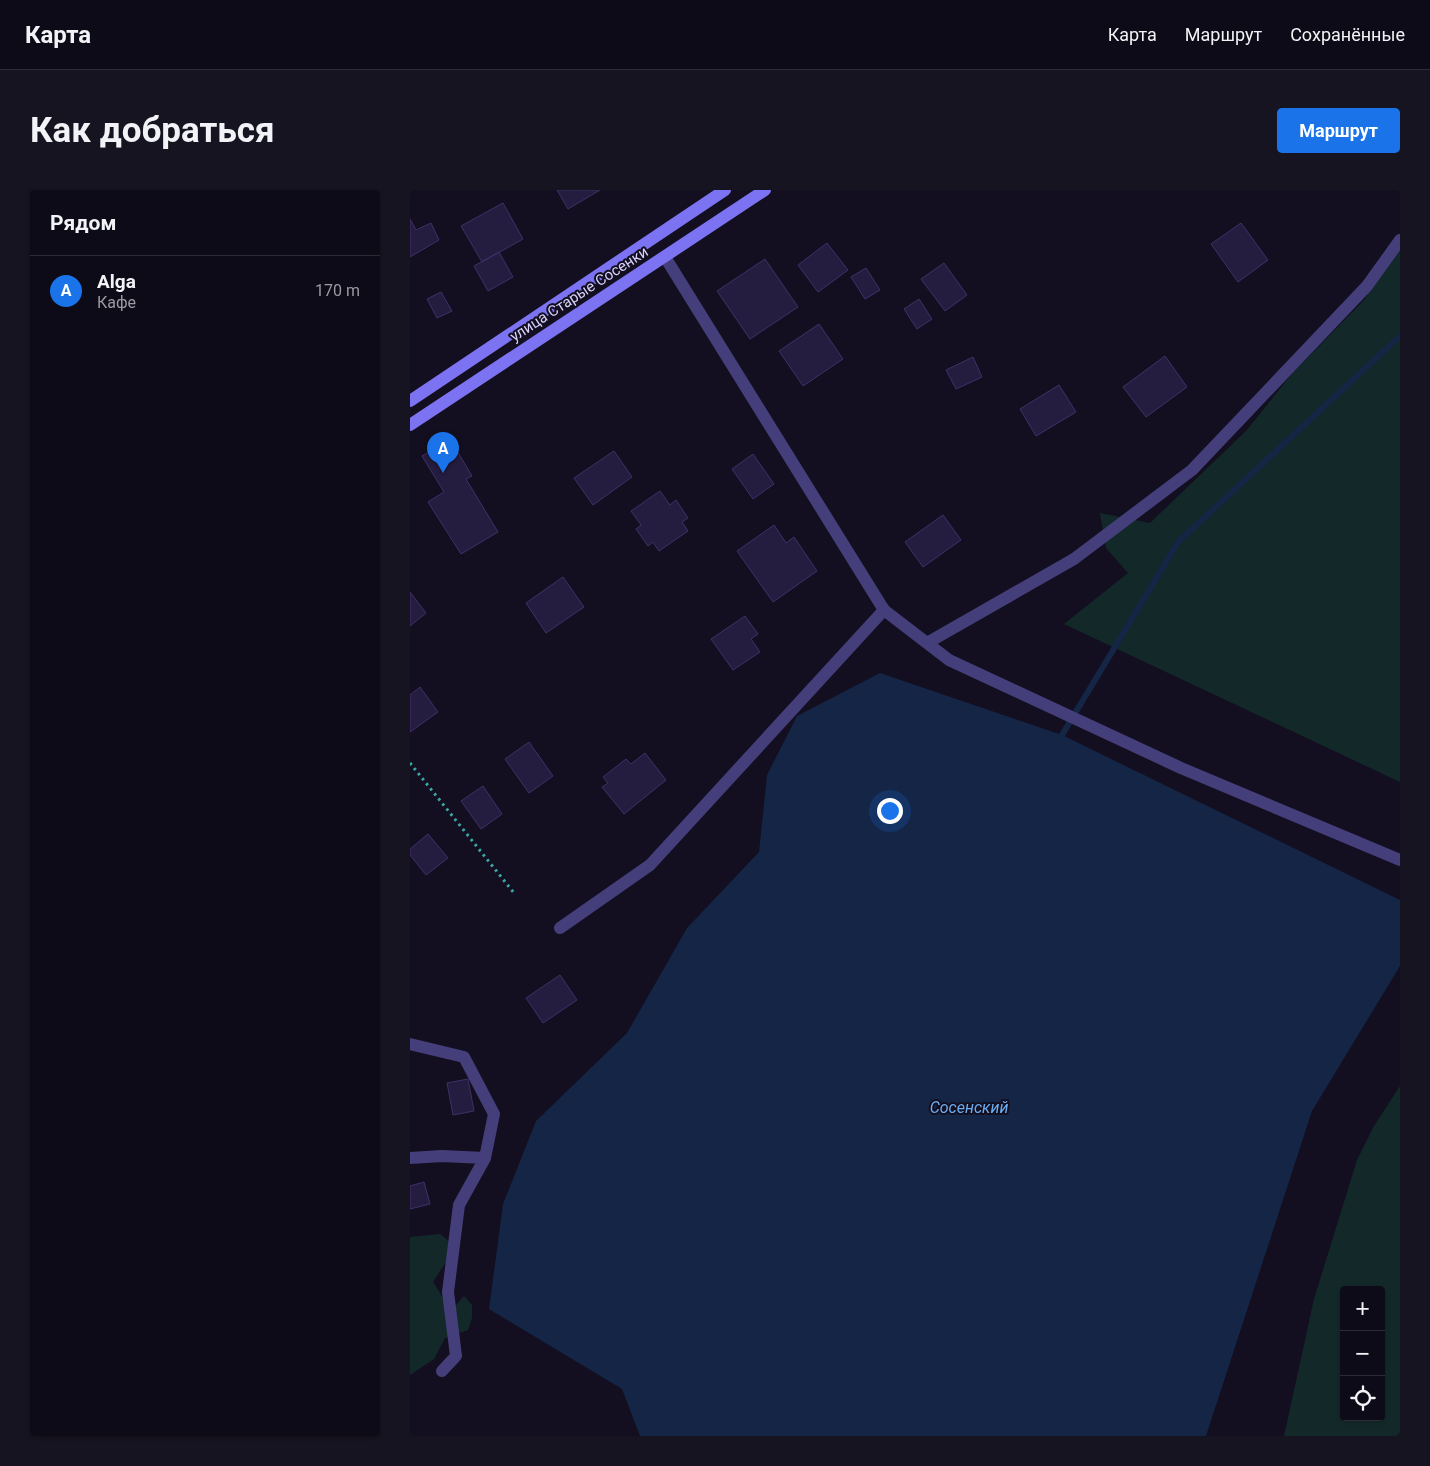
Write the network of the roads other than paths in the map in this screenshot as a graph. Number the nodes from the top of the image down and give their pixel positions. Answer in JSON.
{"nodes":[{"id":1,"x":725,"y":190,"type":"edge"},
{"id":2,"x":765,"y":190,"type":"edge"},
{"id":3,"x":1400,"y":240,"type":"edge"},
{"id":4,"x":665,"y":256,"type":"junction"},
{"id":5,"x":410,"y":401,"type":"edge"},
{"id":6,"x":410,"y":425,"type":"edge"},
{"id":7,"x":884,"y":610,"type":"junction"},
{"id":8,"x":927,"y":643,"type":"junction"},
{"id":9,"x":1400,"y":860,"type":"edge"},
{"id":10,"x":560,"y":928,"type":"dead end"},
{"id":11,"x":410,"y":1044,"type":"edge"},
{"id":12,"x":410,"y":1158,"type":"edge"},
{"id":13,"x":486,"y":1158,"type":"junction"},
{"id":14,"x":442,"y":1371,"type":"dead end"}],
"edges":[{"from":1,"to":5,"type":"main road","name":"улица Старые Сосенки"},
{"from":2,"to":4,"type":"main road","name":"улица Старые Сосенки"},
{"from":3,"to":8,"type":"street"},
{"from":4,"to":6,"type":"main road","name":"улица Старые Сосенки"},
{"from":4,"to":7,"type":"street"},
{"from":7,"to":8,"type":"street"},
{"from":7,"to":10,"type":"street"},
{"from":8,"to":9,"type":"street"},
{"from":11,"to":13,"type":"street"},
{"from":12,"to":13,"type":"street"},
{"from":13,"to":14,"type":"street"}]}
